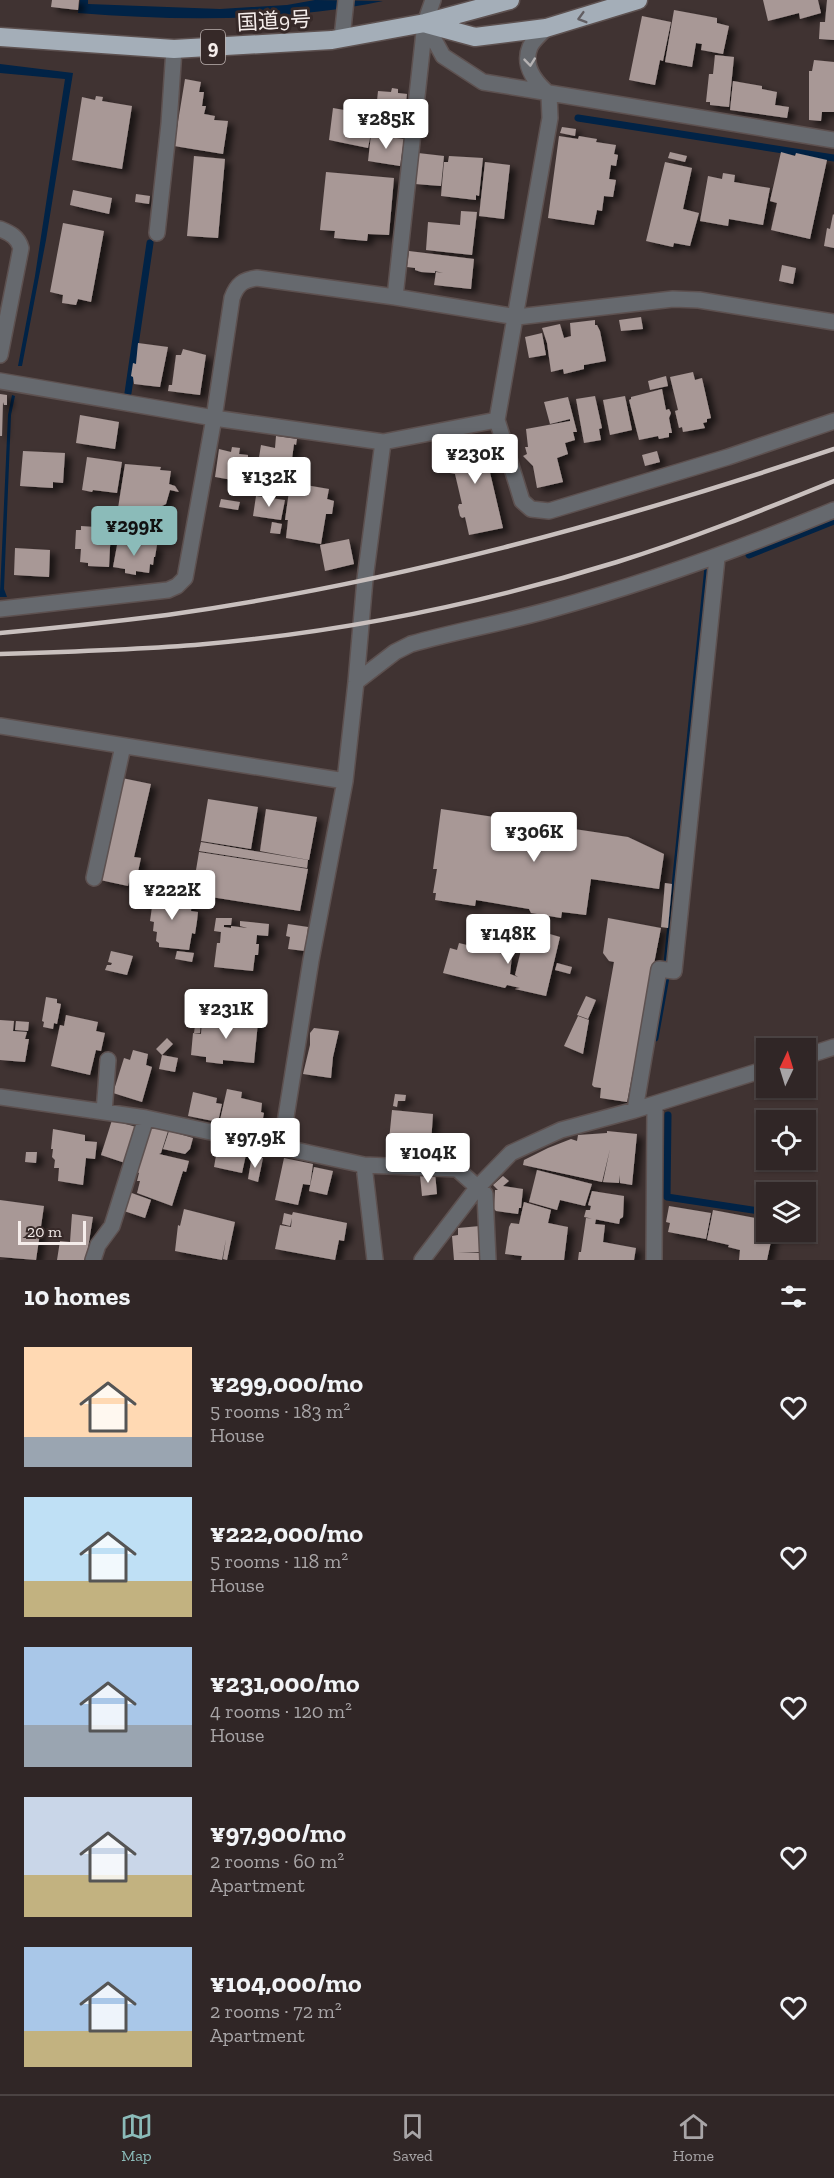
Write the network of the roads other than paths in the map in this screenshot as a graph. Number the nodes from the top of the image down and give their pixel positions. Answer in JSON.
{"nodes":[{"id":1,"x":434,"y":0,"type":"edge"},
{"id":2,"x":466,"y":0,"type":"edge"},
{"id":3,"x":510,"y":0,"type":"edge"},
{"id":4,"x":638,"y":0,"type":"edge"},
{"id":5,"x":346,"y":6,"type":"edge"},
{"id":6,"x":425,"y":23,"type":"junction"},
{"id":7,"x":546,"y":28,"type":"junction"},
{"id":8,"x":0,"y":37,"type":"edge"},
{"id":9,"x":342,"y":38,"type":"junction"},
{"id":10,"x":174,"y":49,"type":"junction"},
{"id":11,"x":549,"y":94,"type":"junction"},
{"id":12,"x":834,"y":140,"type":"edge"},
{"id":13,"x":0,"y":229,"type":"edge"},
{"id":14,"x":157,"y":233,"type":"dead end"},
{"id":15,"x":395,"y":297,"type":"junction"},
{"id":16,"x":517,"y":317,"type":"junction"},
{"id":17,"x":834,"y":322,"type":"edge"},
{"id":18,"x":0,"y":355,"type":"edge"},
{"id":19,"x":0,"y":381,"type":"edge"},
{"id":20,"x":214,"y":418,"type":"junction"},
{"id":21,"x":497,"y":420,"type":"junction"},
{"id":22,"x":834,"y":422,"type":"edge"},
{"id":23,"x":383,"y":442,"type":"junction"},
{"id":24,"x":834,"y":510,"type":"edge"},
{"id":25,"x":717,"y":558,"type":"junction"},
{"id":26,"x":0,"y":609,"type":"edge"},
{"id":27,"x":356,"y":682,"type":"junction"},
{"id":28,"x":0,"y":726,"type":"edge"},
{"id":29,"x":123,"y":746,"type":"junction"},
{"id":30,"x":345,"y":781,"type":"junction"},
{"id":31,"x":94,"y":878,"type":"dead end"},
{"id":32,"x":834,"y":1047,"type":"edge"},
{"id":33,"x":816,"y":1053,"type":"edge"},
{"id":34,"x":108,"y":1060,"type":"dead end"},
{"id":35,"x":756,"y":1072,"type":"edge"},
{"id":36,"x":0,"y":1097,"type":"edge"},
{"id":37,"x":655,"y":1104,"type":"junction"},
{"id":38,"x":635,"y":1110,"type":"junction"},
{"id":39,"x":104,"y":1112,"type":"junction"},
{"id":40,"x":146,"y":1118,"type":"junction"},
{"id":41,"x":281,"y":1148,"type":"junction"},
{"id":42,"x":364,"y":1165,"type":"junction"},
{"id":43,"x":477,"y":1188,"type":"junction"},
{"id":44,"x":93,"y":1260,"type":"edge"},
{"id":45,"x":375,"y":1260,"type":"edge"},
{"id":46,"x":422,"y":1260,"type":"edge"},
{"id":47,"x":488,"y":1260,"type":"edge"},
{"id":48,"x":654,"y":1260,"type":"edge"}],
"edges":[{"from":1,"to":6,"type":"street"},
{"from":2,"to":6,"type":"highway","number":"9"},
{"from":3,"to":6,"type":"highway","name":"国道9号","number":"9"},
{"from":4,"to":7,"type":"highway","number":"9","one_way":true},
{"from":5,"to":9,"type":"street"},
{"from":6,"to":7,"type":"highway","number":"9"},
{"from":6,"to":9,"type":"highway","name":"国道9号","number":"9"},
{"from":6,"to":11,"type":"street"},
{"from":6,"to":15,"type":"street"},
{"from":7,"to":11,"type":"street","one_way":true},
{"from":8,"to":10,"type":"highway","name":"国道9号","number":"9"},
{"from":9,"to":10,"type":"highway","name":"国道9号","number":"9"},
{"from":10,"to":14,"type":"street"},
{"from":11,"to":12,"type":"street"},
{"from":11,"to":16,"type":"street"},
{"from":13,"to":18,"type":"street"},
{"from":15,"to":16,"type":"street"},
{"from":15,"to":20,"type":"street"},
{"from":16,"to":17,"type":"street"},
{"from":16,"to":21,"type":"street"},
{"from":19,"to":20,"type":"street"},
{"from":20,"to":23,"type":"street"},
{"from":20,"to":26,"type":"street"},
{"from":21,"to":22,"type":"street"},
{"from":21,"to":23,"type":"street"},
{"from":23,"to":27,"type":"street"},
{"from":24,"to":25,"type":"street"},
{"from":25,"to":27,"type":"street"},
{"from":25,"to":38,"type":"street"},
{"from":27,"to":30,"type":"street"},
{"from":28,"to":29,"type":"street"},
{"from":29,"to":30,"type":"street"},
{"from":29,"to":31,"type":"street"},
{"from":30,"to":41,"type":"street"},
{"from":32,"to":33,"type":"street"},
{"from":34,"to":39,"type":"street"},
{"from":35,"to":37,"type":"street"},
{"from":36,"to":39,"type":"street"},
{"from":37,"to":38,"type":"street"},
{"from":37,"to":48,"type":"street"},
{"from":38,"to":43,"type":"street"},
{"from":39,"to":40,"type":"street"},
{"from":40,"to":41,"type":"street"},
{"from":40,"to":44,"type":"street"},
{"from":41,"to":42,"type":"street"},
{"from":42,"to":43,"type":"street"},
{"from":42,"to":45,"type":"street"},
{"from":43,"to":46,"type":"street"},
{"from":43,"to":47,"type":"street"}]}
